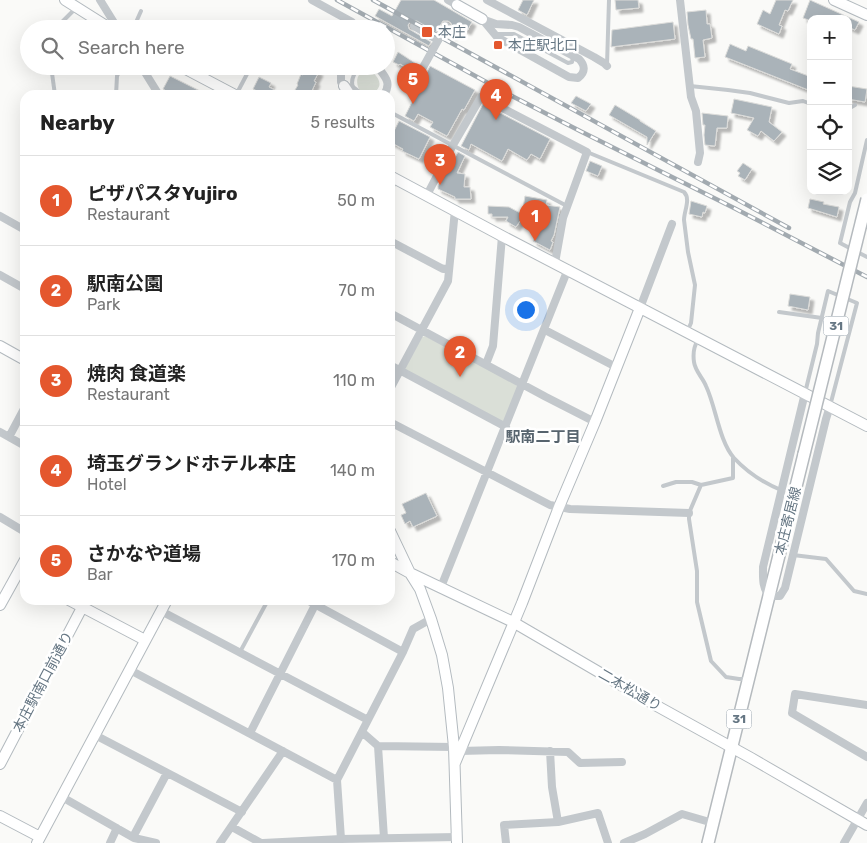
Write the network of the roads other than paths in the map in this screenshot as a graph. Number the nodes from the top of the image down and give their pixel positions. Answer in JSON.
{"nodes":[{"id":1,"x":65,"y":0,"type":"edge"},
{"id":2,"x":100,"y":0,"type":"edge"},
{"id":3,"x":312,"y":0,"type":"edge"},
{"id":4,"x":488,"y":0,"type":"edge"},
{"id":5,"x":609,"y":0,"type":"edge"},
{"id":6,"x":680,"y":0,"type":"edge"},
{"id":7,"x":834,"y":0,"type":"edge"},
{"id":8,"x":453,"y":2,"type":"edge"},
{"id":9,"x":76,"y":7,"type":"junction"},
{"id":10,"x":141,"y":11,"type":"dead end"},
{"id":11,"x":867,"y":15,"type":"edge"},
{"id":12,"x":482,"y":19,"type":"junction"},
{"id":13,"x":64,"y":20,"type":"edge"},
{"id":14,"x":97,"y":20,"type":"edge"},
{"id":15,"x":112,"y":20,"type":"edge"},
{"id":16,"x":137,"y":20,"type":"edge"},
{"id":17,"x":348,"y":20,"type":"edge"},
{"id":18,"x":414,"y":26,"type":"dead end"},
{"id":19,"x":446,"y":26,"type":"dead end"},
{"id":20,"x":495,"y":34,"type":"junction"},
{"id":21,"x":438,"y":40,"type":"junction"},
{"id":22,"x":572,"y":55,"type":"junction"},
{"id":23,"x":607,"y":66,"type":"joint"},
{"id":24,"x":416,"y":69,"type":"dead end"},
{"id":25,"x":52,"y":75,"type":"edge"},
{"id":26,"x":118,"y":75,"type":"edge"},
{"id":27,"x":147,"y":75,"type":"edge"},
{"id":28,"x":197,"y":75,"type":"edge"},
{"id":29,"x":246,"y":75,"type":"edge"},
{"id":30,"x":341,"y":75,"type":"edge"},
{"id":31,"x":354,"y":75,"type":"edge"},
{"id":32,"x":383,"y":75,"type":"edge"},
{"id":33,"x":690,"y":86,"type":"junction"},
{"id":34,"x":54,"y":90,"type":"edge"},
{"id":35,"x":116,"y":90,"type":"edge"},
{"id":36,"x":156,"y":90,"type":"edge"},
{"id":37,"x":226,"y":90,"type":"edge"},
{"id":38,"x":238,"y":90,"type":"edge"},
{"id":39,"x":351,"y":90,"type":"edge"},
{"id":40,"x":353,"y":90,"type":"edge"},
{"id":41,"x":387,"y":90,"type":"edge"},
{"id":42,"x":807,"y":102,"type":"edge"},
{"id":43,"x":855,"y":105,"type":"dead end"},
{"id":44,"x":852,"y":107,"type":"edge"},
{"id":45,"x":395,"y":115,"type":"edge"},
{"id":46,"x":867,"y":140,"type":"edge"},
{"id":47,"x":453,"y":145,"type":"junction"},
{"id":48,"x":587,"y":152,"type":"junction"},
{"id":49,"x":698,"y":162,"type":"dead end"},
{"id":50,"x":395,"y":182,"type":"edge"},
{"id":51,"x":427,"y":195,"type":"junction"},
{"id":52,"x":867,"y":199,"type":"edge"},
{"id":53,"x":568,"y":206,"type":"junction"},
{"id":54,"x":455,"y":210,"type":"junction"},
{"id":55,"x":0,"y":216,"type":"edge"},
{"id":56,"x":672,"y":224,"type":"dead end"},
{"id":57,"x":20,"y":227,"type":"edge"},
{"id":58,"x":502,"y":236,"type":"junction"},
{"id":59,"x":395,"y":243,"type":"edge"},
{"id":60,"x":867,"y":257,"type":"edge"},
{"id":61,"x":555,"y":262,"type":"junction"},
{"id":62,"x":449,"y":268,"type":"junction"},
{"id":63,"x":568,"y":270,"type":"junction"},
{"id":64,"x":0,"y":275,"type":"edge"},
{"id":65,"x":20,"y":286,"type":"edge"},
{"id":66,"x":640,"y":308,"type":"junction"},
{"id":67,"x":779,"y":312,"type":"dead end"},
{"id":68,"x":395,"y":316,"type":"edge"},
{"id":69,"x":822,"y":318,"type":"junction"},
{"id":70,"x":421,"y":330,"type":"junction"},
{"id":71,"x":544,"y":330,"type":"junction"},
{"id":72,"x":687,"y":332,"type":"junction"},
{"id":73,"x":699,"y":338,"type":"junction"},
{"id":74,"x":0,"y":346,"type":"edge"},
{"id":75,"x":20,"y":357,"type":"edge"},
{"id":76,"x":486,"y":364,"type":"junction"},
{"id":77,"x":616,"y":367,"type":"junction"},
{"id":78,"x":395,"y":368,"type":"edge"},
{"id":79,"x":400,"y":370,"type":"junction"},
{"id":80,"x":395,"y":380,"type":"edge"},
{"id":81,"x":522,"y":384,"type":"junction"},
{"id":82,"x":806,"y":393,"type":"junction"},
{"id":83,"x":830,"y":406,"type":"junction"},
{"id":84,"x":20,"y":416,"type":"edge"},
{"id":85,"x":595,"y":422,"type":"junction"},
{"id":86,"x":395,"y":425,"type":"edge"},
{"id":87,"x":867,"y":426,"type":"edge"},
{"id":88,"x":506,"y":427,"type":"junction"},
{"id":89,"x":0,"y":432,"type":"edge"},
{"id":90,"x":9,"y":437,"type":"junction"},
{"id":91,"x":20,"y":443,"type":"edge"},
{"id":92,"x":733,"y":457,"type":"junction"},
{"id":93,"x":487,"y":473,"type":"junction"},
{"id":94,"x":663,"y":486,"type":"dead end"},
{"id":95,"x":701,"y":486,"type":"junction"},
{"id":96,"x":782,"y":490,"type":"junction"},
{"id":97,"x":559,"y":507,"type":"junction"},
{"id":98,"x":689,"y":513,"type":"junction"},
{"id":99,"x":0,"y":517,"type":"edge"},
{"id":100,"x":20,"y":529,"type":"edge"},
{"id":101,"x":395,"y":542,"type":"edge"},
{"id":102,"x":793,"y":555,"type":"junction"},
{"id":103,"x":395,"y":565,"type":"edge"},
{"id":104,"x":410,"y":573,"type":"junction"},
{"id":105,"x":20,"y":577,"type":"edge"},
{"id":106,"x":441,"y":587,"type":"junction"},
{"id":107,"x":867,"y":594,"type":"edge"},
{"id":108,"x":770,"y":596,"type":"junction"},
{"id":109,"x":1,"y":602,"type":"edge"},
{"id":110,"x":83,"y":605,"type":"edge"},
{"id":111,"x":87,"y":605,"type":"edge"},
{"id":112,"x":164,"y":605,"type":"edge"},
{"id":113,"x":265,"y":605,"type":"edge"},
{"id":114,"x":315,"y":605,"type":"joint"},
{"id":115,"x":161,"y":611,"type":"junction"},
{"id":116,"x":431,"y":619,"type":"junction"},
{"id":117,"x":513,"y":622,"type":"junction"},
{"id":118,"x":145,"y":640,"type":"junction"},
{"id":119,"x":240,"y":652,"type":"junction"},
{"id":120,"x":403,"y":652,"type":"junction"},
{"id":121,"x":130,"y":670,"type":"junction"},
{"id":122,"x":280,"y":674,"type":"junction"},
{"id":123,"x":748,"y":679,"type":"junction"},
{"id":124,"x":867,"y":705,"type":"edge"},
{"id":125,"x":368,"y":720,"type":"junction"},
{"id":126,"x":362,"y":732,"type":"junction"},
{"id":127,"x":250,"y":733,"type":"junction"},
{"id":128,"x":95,"y":735,"type":"junction"},
{"id":129,"x":378,"y":746,"type":"junction"},
{"id":130,"x":732,"y":747,"type":"junction"},
{"id":131,"x":457,"y":749,"type":"junction"},
{"id":132,"x":283,"y":751,"type":"junction"},
{"id":133,"x":550,"y":751,"type":"junction"},
{"id":134,"x":867,"y":757,"type":"edge"},
{"id":135,"x":622,"y":762,"type":"dead end"},
{"id":136,"x":0,"y":764,"type":"edge"},
{"id":137,"x":167,"y":773,"type":"junction"},
{"id":138,"x":337,"y":780,"type":"junction"},
{"id":139,"x":62,"y":797,"type":"junction"},
{"id":140,"x":867,"y":803,"type":"edge"},
{"id":141,"x":242,"y":812,"type":"junction"},
{"id":142,"x":0,"y":816,"type":"edge"},
{"id":143,"x":558,"y":822,"type":"junction"},
{"id":144,"x":713,"y":823,"type":"junction"},
{"id":145,"x":862,"y":823,"type":"edge"},
{"id":146,"x":232,"y":827,"type":"junction"},
{"id":147,"x":117,"y":828,"type":"junction"},
{"id":148,"x":133,"y":837,"type":"junction"},
{"id":149,"x":384,"y":838,"type":"junction"},
{"id":150,"x":341,"y":839,"type":"junction"},
{"id":151,"x":38,"y":840,"type":"edge"},
{"id":152,"x":407,"y":840,"type":"edge"},
{"id":153,"x":457,"y":840,"type":"edge"},
{"id":154,"x":110,"y":843,"type":"edge"},
{"id":155,"x":156,"y":843,"type":"edge"},
{"id":156,"x":220,"y":843,"type":"edge"},
{"id":157,"x":262,"y":843,"type":"edge"},
{"id":158,"x":506,"y":843,"type":"edge"},
{"id":159,"x":608,"y":843,"type":"edge"},
{"id":160,"x":624,"y":843,"type":"edge"},
{"id":161,"x":708,"y":843,"type":"edge"},
{"id":162,"x":844,"y":843,"type":"edge"}],
"edges":[{"from":1,"to":9,"type":"street"},
{"from":2,"to":15,"type":"street"},
{"from":3,"to":17,"type":"street"},
{"from":4,"to":23,"type":"street"},
{"from":5,"to":23,"type":"lane"},
{"from":6,"to":33,"type":"street"},
{"from":7,"to":11,"type":"street"},
{"from":8,"to":12,"type":"street"},
{"from":9,"to":13,"type":"lane"},
{"from":9,"to":14,"type":"street"},
{"from":10,"to":16,"type":"lane"},
{"from":12,"to":20,"type":"street"},
{"from":12,"to":22,"type":"street"},
{"from":18,"to":21,"type":"street"},
{"from":19,"to":21,"type":"street","bridge":true},
{"from":20,"to":22,"type":"lane"},
{"from":20,"to":22,"type":"street"},
{"from":21,"to":24,"type":"street","bridge":true},
{"from":25,"to":34,"type":"lane"},
{"from":26,"to":35,"type":"lane"},
{"from":27,"to":36,"type":"street"},
{"from":28,"to":37,"type":"street"},
{"from":29,"to":38,"type":"lane"},
{"from":30,"to":39,"type":"street"},
{"from":31,"to":40,"type":"lane"},
{"from":32,"to":41,"type":"street"},
{"from":33,"to":42,"type":"lane"},
{"from":33,"to":49,"type":"street"},
{"from":43,"to":44,"type":"lane"},
{"from":45,"to":47,"type":"lane"},
{"from":46,"to":60,"type":"lane"},
{"from":47,"to":48,"type":"street"},
{"from":47,"to":51,"type":"street"},
{"from":47,"to":53,"type":"lane"},
{"from":48,"to":53,"type":"street"},
{"from":48,"to":72,"type":"lane"},
{"from":50,"to":51,"type":"street"},
{"from":51,"to":54,"type":"street"},
{"from":52,"to":108,"type":"main road","name":"本庄寄居線","number":"31","bridge":true},
{"from":53,"to":61,"type":"street"},
{"from":54,"to":58,"type":"street"},
{"from":54,"to":62,"type":"street"},
{"from":55,"to":57,"type":"street"},
{"from":56,"to":66,"type":"street"},
{"from":58,"to":61,"type":"street"},
{"from":58,"to":76,"type":"street"},
{"from":59,"to":62,"type":"street"},
{"from":61,"to":63,"type":"street"},
{"from":62,"to":70,"type":"street"},
{"from":63,"to":66,"type":"street"},
{"from":63,"to":71,"type":"street"},
{"from":64,"to":65,"type":"street"},
{"from":66,"to":72,"type":"street"},
{"from":66,"to":77,"type":"street"},
{"from":67,"to":69,"type":"lane"},
{"from":68,"to":70,"type":"street"},
{"from":69,"to":82,"type":"lane"},
{"from":69,"to":83,"type":"lane"},
{"from":70,"to":76,"type":"street"},
{"from":70,"to":79,"type":"street"},
{"from":71,"to":77,"type":"street"},
{"from":71,"to":81,"type":"street"},
{"from":72,"to":73,"type":"street"},
{"from":73,"to":82,"type":"street"},
{"from":73,"to":92,"type":"lane"},
{"from":74,"to":75,"type":"street"},
{"from":76,"to":81,"type":"street"},
{"from":77,"to":85,"type":"street"},
{"from":78,"to":79,"type":"street"},
{"from":79,"to":80,"type":"street"},
{"from":79,"to":88,"type":"street"},
{"from":81,"to":85,"type":"street"},
{"from":81,"to":88,"type":"street"},
{"from":82,"to":83,"type":"street"},
{"from":82,"to":96,"type":"street"},
{"from":83,"to":87,"type":"street"},
{"from":83,"to":102,"type":"street"},
{"from":84,"to":90,"type":"street"},
{"from":85,"to":97,"type":"street"},
{"from":86,"to":93,"type":"street"},
{"from":88,"to":93,"type":"street"},
{"from":89,"to":90,"type":"street"},
{"from":90,"to":91,"type":"street"},
{"from":92,"to":95,"type":"lane"},
{"from":92,"to":96,"type":"lane"},
{"from":93,"to":97,"type":"street"},
{"from":93,"to":106,"type":"street"},
{"from":94,"to":95,"type":"lane"},
{"from":95,"to":98,"type":"lane"},
{"from":96,"to":108,"type":"street"},
{"from":97,"to":98,"type":"street"},
{"from":97,"to":117,"type":"street"},
{"from":98,"to":123,"type":"lane"},
{"from":99,"to":100,"type":"street"},
{"from":101,"to":104,"type":"street"},
{"from":102,"to":107,"type":"lane"},
{"from":102,"to":108,"type":"street"},
{"from":103,"to":104,"type":"street","name":"二本松通り"},
{"from":104,"to":106,"type":"street","name":"二本松通り"},
{"from":104,"to":116,"type":"street"},
{"from":105,"to":109,"type":"street"},
{"from":106,"to":117,"type":"street","name":"二本松通り"},
{"from":108,"to":123,"type":"main road","name":"本庄寄居線","number":"31"},
{"from":110,"to":136,"type":"street","name":"本庄駅南口前通り"},
{"from":111,"to":118,"type":"street"},
{"from":112,"to":115,"type":"street"},
{"from":113,"to":119,"type":"lane"},
{"from":114,"to":120,"type":"street"},
{"from":114,"to":122,"type":"street"},
{"from":115,"to":118,"type":"street"},
{"from":115,"to":119,"type":"street"},
{"from":116,"to":120,"type":"street"},
{"from":116,"to":131,"type":"street"},
{"from":117,"to":130,"type":"street","name":"二本松通り"},
{"from":117,"to":131,"type":"street"},
{"from":118,"to":121,"type":"street"},
{"from":119,"to":122,"type":"street"},
{"from":120,"to":125,"type":"street"},
{"from":121,"to":127,"type":"street"},
{"from":121,"to":128,"type":"street"},
{"from":122,"to":125,"type":"street"},
{"from":122,"to":127,"type":"street"},
{"from":123,"to":130,"type":"main road","name":"本庄寄居線","number":"31"},
{"from":124,"to":134,"type":"street"},
{"from":125,"to":126,"type":"street"},
{"from":126,"to":129,"type":"street"},
{"from":126,"to":138,"type":"street"},
{"from":127,"to":132,"type":"street"},
{"from":128,"to":137,"type":"street"},
{"from":128,"to":139,"type":"street"},
{"from":129,"to":131,"type":"street"},
{"from":129,"to":149,"type":"street"},
{"from":130,"to":144,"type":"main road","name":"本庄寄居線","number":"31"},
{"from":130,"to":145,"type":"street","name":"二本松通り"},
{"from":131,"to":133,"type":"street"},
{"from":131,"to":153,"type":"street"},
{"from":132,"to":138,"type":"street"},
{"from":132,"to":141,"type":"street"},
{"from":133,"to":135,"type":"street"},
{"from":133,"to":143,"type":"street"},
{"from":137,"to":141,"type":"street"},
{"from":137,"to":148,"type":"street"},
{"from":138,"to":150,"type":"street"},
{"from":139,"to":147,"type":"street"},
{"from":139,"to":151,"type":"street"},
{"from":140,"to":145,"type":"street"},
{"from":141,"to":146,"type":"street"},
{"from":142,"to":151,"type":"street"},
{"from":143,"to":158,"type":"street"},
{"from":143,"to":159,"type":"street"},
{"from":144,"to":160,"type":"street"},
{"from":144,"to":161,"type":"main road","name":"本庄寄居線","number":"31"},
{"from":145,"to":162,"type":"street"},
{"from":146,"to":156,"type":"street"},
{"from":146,"to":157,"type":"street"},
{"from":147,"to":148,"type":"street"},
{"from":147,"to":154,"type":"street"},
{"from":148,"to":155,"type":"street"},
{"from":149,"to":150,"type":"street"},
{"from":149,"to":152,"type":"street"},
{"from":150,"to":157,"type":"street"},
{"from":152,"to":153,"type":"street"}]}
